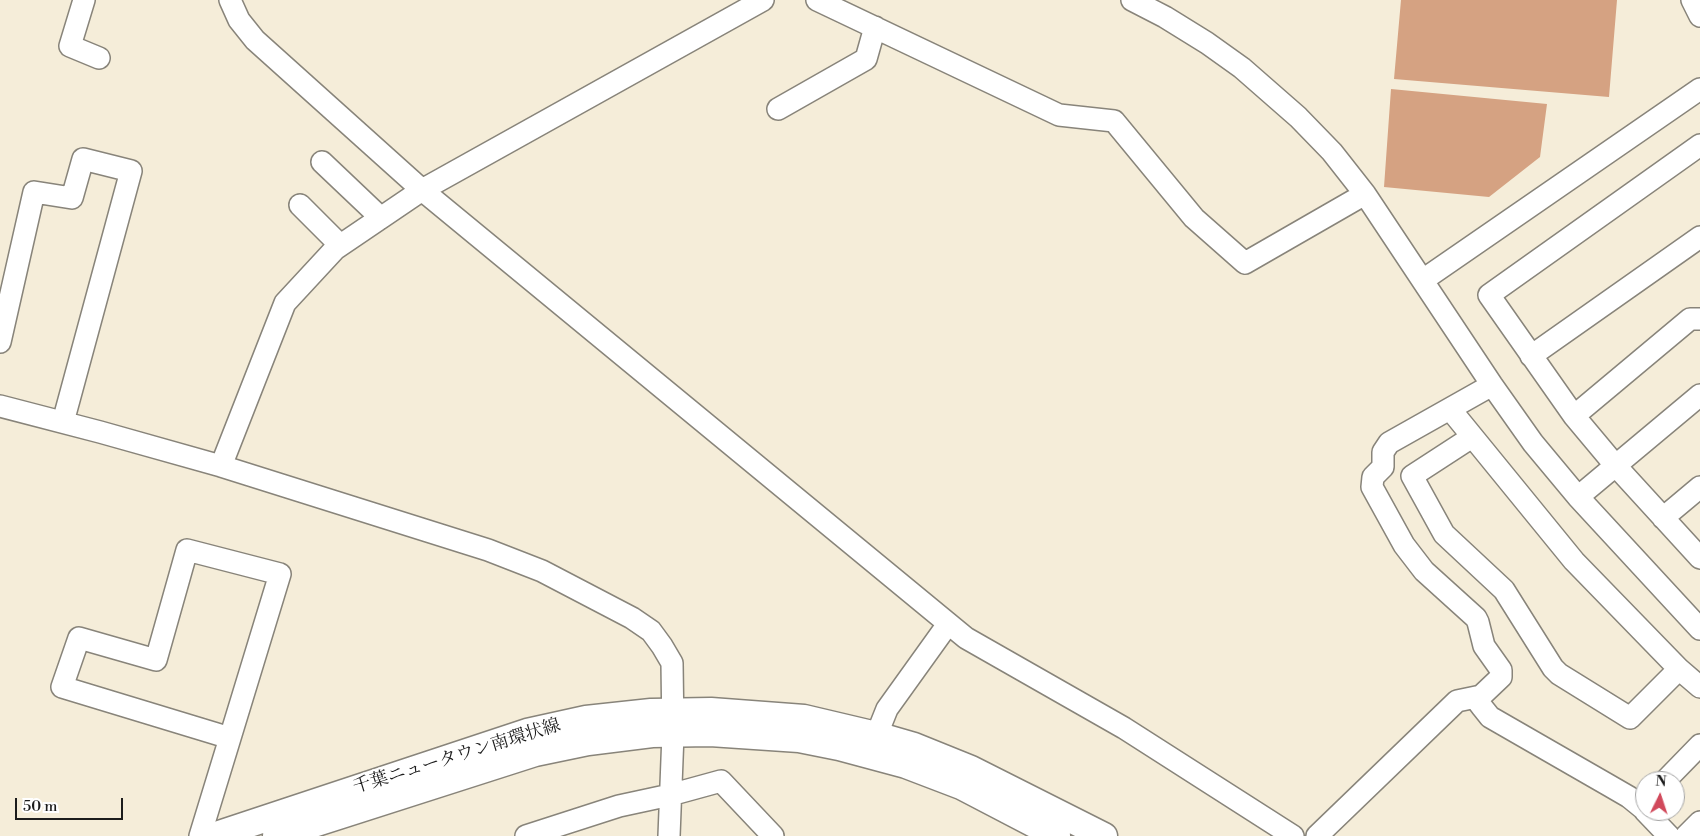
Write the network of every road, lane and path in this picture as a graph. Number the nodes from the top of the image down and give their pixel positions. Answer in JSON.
{"nodes":[{"id":1,"x":84,"y":0,"type":"edge"},
{"id":2,"x":230,"y":0,"type":"edge"},
{"id":3,"x":763,"y":0,"type":"edge"},
{"id":4,"x":817,"y":0,"type":"edge"},
{"id":5,"x":1132,"y":0,"type":"edge"},
{"id":6,"x":1692,"y":0,"type":"edge"},
{"id":7,"x":1700,"y":16,"type":"edge"},
{"id":8,"x":875,"y":28,"type":"junction"},
{"id":9,"x":99,"y":58,"type":"dead end"},
{"id":10,"x":1700,"y":89,"type":"edge"},
{"id":11,"x":778,"y":109,"type":"dead end"},
{"id":12,"x":1700,"y":145,"type":"edge"},
{"id":13,"x":322,"y":162,"type":"dead end"},
{"id":14,"x":422,"y":190,"type":"junction"},
{"id":15,"x":1365,"y":194,"type":"junction"},
{"id":16,"x":300,"y":205,"type":"dead end"},
{"id":17,"x":381,"y":218,"type":"junction"},
{"id":18,"x":1700,"y":237,"type":"edge"},
{"id":19,"x":340,"y":245,"type":"junction"},
{"id":20,"x":1423,"y":280,"type":"junction"},
{"id":21,"x":1700,"y":319,"type":"edge"},
{"id":22,"x":0,"y":342,"type":"edge"},
{"id":23,"x":1531,"y":356,"type":"junction"},
{"id":24,"x":1492,"y":385,"type":"junction"},
{"id":25,"x":1700,"y":395,"type":"edge"},
{"id":26,"x":0,"y":406,"type":"edge"},
{"id":27,"x":1450,"y":409,"type":"junction"},
{"id":28,"x":1574,"y":416,"type":"junction"},
{"id":29,"x":63,"y":422,"type":"junction"},
{"id":30,"x":1472,"y":436,"type":"junction"},
{"id":31,"x":221,"y":466,"type":"junction"},
{"id":32,"x":1615,"y":466,"type":"junction"},
{"id":33,"x":1700,"y":487,"type":"edge"},
{"id":34,"x":1578,"y":497,"type":"junction"},
{"id":35,"x":1663,"y":518,"type":"junction"},
{"id":36,"x":1700,"y":558,"type":"edge"},
{"id":37,"x":948,"y":624,"type":"junction"},
{"id":38,"x":1700,"y":629,"type":"edge"},
{"id":39,"x":1679,"y":669,"type":"junction"},
{"id":40,"x":1700,"y":687,"type":"edge"},
{"id":41,"x":1481,"y":696,"type":"junction"},
{"id":42,"x":673,"y":722,"type":"junction"},
{"id":43,"x":230,"y":738,"type":"junction"},
{"id":44,"x":872,"y":744,"type":"junction"},
{"id":45,"x":1700,"y":745,"type":"edge"},
{"id":46,"x":1675,"y":771,"type":"edge"},
{"id":47,"x":670,"y":795,"type":"junction"},
{"id":48,"x":1635,"y":802,"type":"edge"},
{"id":49,"x":1656,"y":821,"type":"edge"},
{"id":50,"x":1700,"y":822,"type":"edge"},
{"id":51,"x":200,"y":836,"type":"edge"},
{"id":52,"x":213,"y":836,"type":"edge"},
{"id":53,"x":276,"y":836,"type":"edge"},
{"id":54,"x":526,"y":836,"type":"edge"},
{"id":55,"x":669,"y":836,"type":"edge"},
{"id":56,"x":773,"y":836,"type":"edge"},
{"id":57,"x":1057,"y":836,"type":"edge"},
{"id":58,"x":1104,"y":836,"type":"edge"},
{"id":59,"x":1294,"y":836,"type":"edge"},
{"id":60,"x":1317,"y":836,"type":"edge"},
{"id":61,"x":1669,"y":836,"type":"edge"},
{"id":62,"x":1686,"y":836,"type":"edge"}],
"edges":[{"from":1,"to":9,"type":"street"},
{"from":2,"to":14,"type":"street"},
{"from":3,"to":14,"type":"street"},
{"from":4,"to":8,"type":"street"},
{"from":5,"to":15,"type":"street"},
{"from":6,"to":7,"type":"street"},
{"from":8,"to":11,"type":"street"},
{"from":8,"to":15,"type":"street"},
{"from":10,"to":20,"type":"street"},
{"from":12,"to":23,"type":"street"},
{"from":13,"to":17,"type":"street"},
{"from":14,"to":17,"type":"street"},
{"from":14,"to":37,"type":"street"},
{"from":15,"to":20,"type":"street"},
{"from":16,"to":19,"type":"street"},
{"from":17,"to":19,"type":"street"},
{"from":18,"to":23,"type":"street"},
{"from":19,"to":31,"type":"street"},
{"from":20,"to":24,"type":"street"},
{"from":21,"to":28,"type":"street"},
{"from":22,"to":29,"type":"street"},
{"from":23,"to":28,"type":"street"},
{"from":24,"to":27,"type":"street"},
{"from":24,"to":34,"type":"street"},
{"from":25,"to":32,"type":"street"},
{"from":26,"to":29,"type":"street"},
{"from":27,"to":30,"type":"street"},
{"from":27,"to":41,"type":"street"},
{"from":28,"to":32,"type":"street"},
{"from":29,"to":31,"type":"street"},
{"from":30,"to":39,"type":"street"},
{"from":30,"to":39,"type":"street"},
{"from":31,"to":42,"type":"street"},
{"from":32,"to":34,"type":"street"},
{"from":32,"to":35,"type":"street"},
{"from":33,"to":35,"type":"street"},
{"from":34,"to":38,"type":"street"},
{"from":35,"to":36,"type":"street"},
{"from":37,"to":44,"type":"street"},
{"from":37,"to":59,"type":"street"},
{"from":39,"to":40,"type":"street"},
{"from":41,"to":48,"type":"street"},
{"from":41,"to":60,"type":"street"},
{"from":42,"to":44,"type":"main road","name":"千葉ニュータウン南環状線"},
{"from":42,"to":47,"type":"street"},
{"from":42,"to":52,"type":"main road","name":"千葉ニュータウン南環状線"},
{"from":42,"to":53,"type":"main road","name":"千葉ニュータウン南環状線"},
{"from":43,"to":43,"type":"street"},
{"from":43,"to":51,"type":"street"},
{"from":44,"to":57,"type":"main road","name":"千葉ニュータウン南環状線"},
{"from":44,"to":58,"type":"main road","name":"千葉ニュータウン南環状線"},
{"from":45,"to":46,"type":"street"},
{"from":47,"to":54,"type":"street"},
{"from":47,"to":55,"type":"street"},
{"from":47,"to":56,"type":"street"},
{"from":49,"to":61,"type":"street"},
{"from":50,"to":62,"type":"street"}]}
